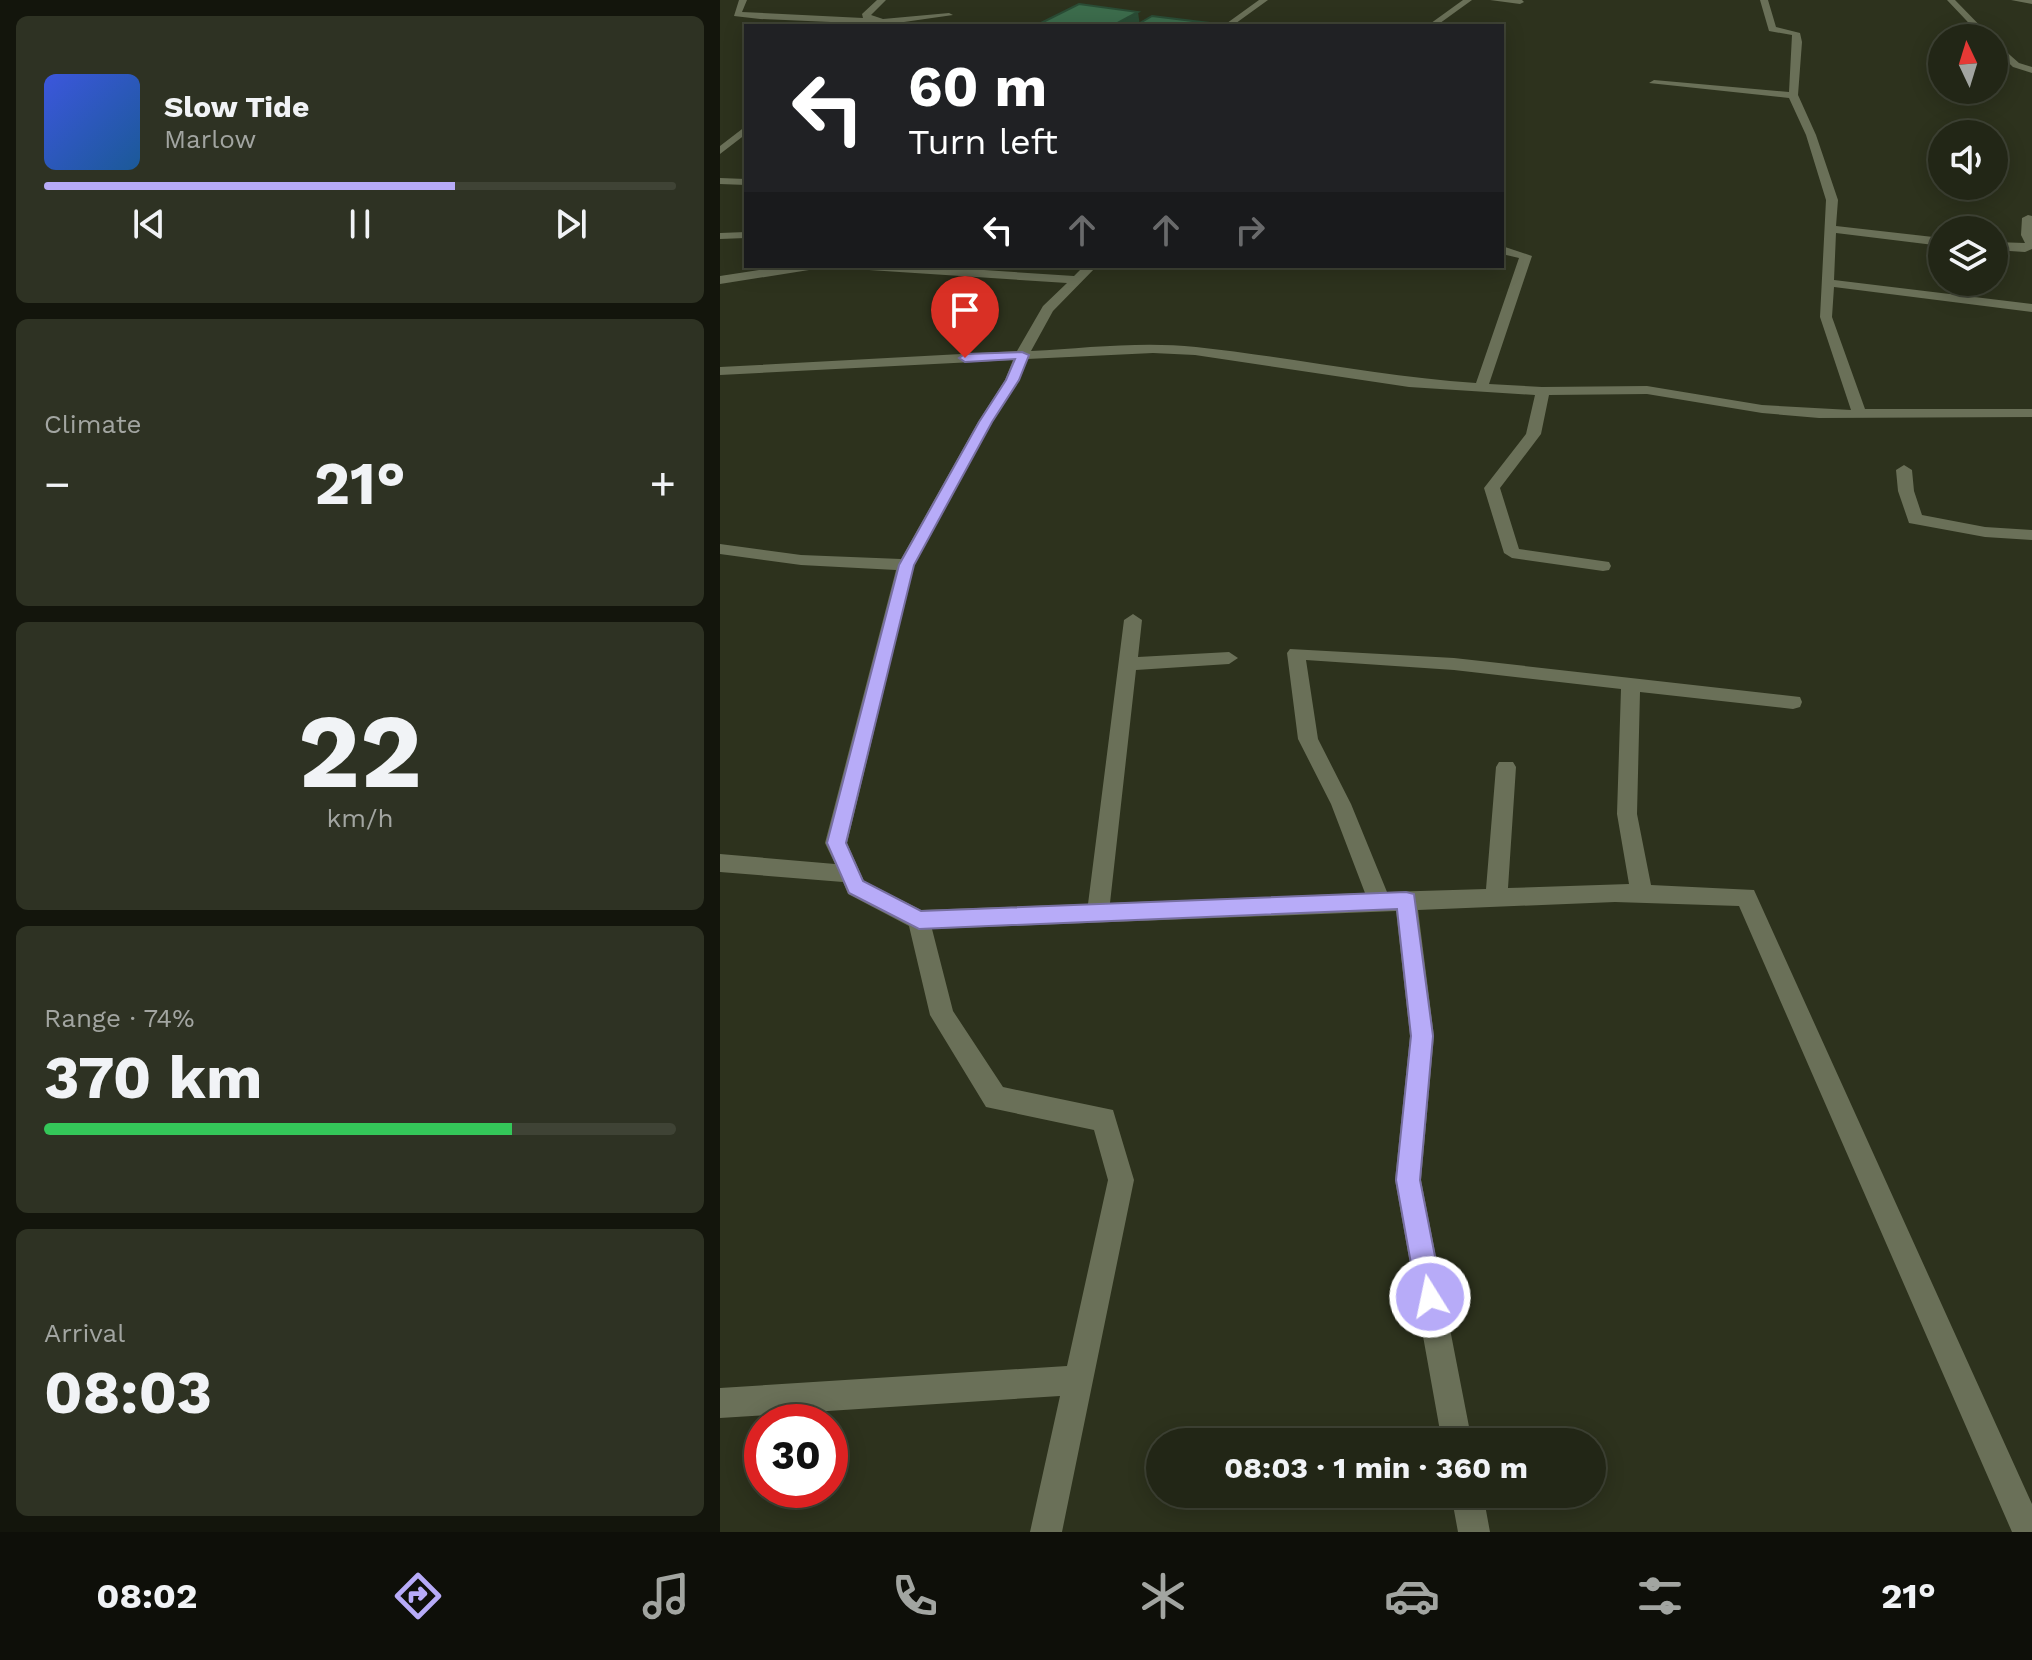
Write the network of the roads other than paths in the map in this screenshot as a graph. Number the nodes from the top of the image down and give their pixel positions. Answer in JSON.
{"nodes":[{"id":1,"x":743,"y":0,"type":"edge"},
{"id":2,"x":882,"y":0,"type":"edge"},
{"id":3,"x":1264,"y":0,"type":"edge"},
{"id":4,"x":1468,"y":0,"type":"edge"},
{"id":5,"x":1494,"y":0,"type":"edge"},
{"id":6,"x":1764,"y":0,"type":"edge"},
{"id":7,"x":1951,"y":0,"type":"edge"},
{"id":8,"x":2015,"y":0,"type":"edge"},
{"id":9,"x":1520,"y":2,"type":"dead end"},
{"id":10,"x":2032,"y":2,"type":"edge"},
{"id":11,"x":949,"y":15,"type":"dead end"},
{"id":12,"x":883,"y":21,"type":"junction"},
{"id":13,"x":904,"y":24,"type":"edge"},
{"id":14,"x":1230,"y":24,"type":"edge"},
{"id":15,"x":1434,"y":24,"type":"edge"},
{"id":16,"x":1974,"y":24,"type":"edge"},
{"id":17,"x":2008,"y":57,"type":"edge"},
{"id":18,"x":2032,"y":70,"type":"edge"},
{"id":19,"x":1654,"y":83,"type":"dead end"},
{"id":20,"x":1793,"y":95,"type":"junction"},
{"id":21,"x":744,"y":131,"type":"edge"},
{"id":22,"x":720,"y":151,"type":"edge"},
{"id":23,"x":720,"y":181,"type":"edge"},
{"id":24,"x":744,"y":182,"type":"edge"},
{"id":25,"x":2028,"y":218,"type":"dead end"},
{"id":26,"x":1831,"y":229,"type":"junction"},
{"id":27,"x":744,"y":235,"type":"edge"},
{"id":28,"x":720,"y":236,"type":"edge"},
{"id":29,"x":1928,"y":240,"type":"edge"},
{"id":30,"x":2008,"y":247,"type":"edge"},
{"id":31,"x":1504,"y":250,"type":"edge"},
{"id":32,"x":796,"y":268,"type":"edge"},
{"id":33,"x":899,"y":268,"type":"edge"},
{"id":34,"x":1089,"y":268,"type":"edge"},
{"id":35,"x":720,"y":280,"type":"edge"},
{"id":36,"x":1076,"y":280,"type":"junction"},
{"id":37,"x":1828,"y":283,"type":"junction"},
{"id":38,"x":2032,"y":308,"type":"edge"},
{"id":39,"x":1022,"y":355,"type":"junction"},
{"id":40,"x":720,"y":371,"type":"edge"},
{"id":41,"x":1481,"y":388,"type":"junction"},
{"id":42,"x":1542,"y":391,"type":"junction"},
{"id":43,"x":1859,"y":413,"type":"junction"},
{"id":44,"x":2032,"y":413,"type":"edge"},
{"id":45,"x":1904,"y":470,"type":"dead end"},
{"id":46,"x":2032,"y":535,"type":"edge"},
{"id":47,"x":720,"y":549,"type":"edge"},
{"id":48,"x":906,"y":565,"type":"junction"},
{"id":49,"x":1603,"y":566,"type":"dead end"},
{"id":50,"x":1133,"y":620,"type":"dead end"},
{"id":51,"x":1229,"y":658,"type":"dead end"},
{"id":52,"x":1128,"y":664,"type":"junction"},
{"id":53,"x":1631,"y":684,"type":"junction"},
{"id":54,"x":1793,"y":702,"type":"dead end"},
{"id":55,"x":1506,"y":767,"type":"dead end"},
{"id":56,"x":720,"y":863,"type":"edge"},
{"id":57,"x":851,"y":874,"type":"junction"},
{"id":58,"x":1642,"y":893,"type":"junction"},
{"id":59,"x":1496,"y":897,"type":"junction"},
{"id":60,"x":1406,"y":900,"type":"junction"},
{"id":61,"x":1379,"y":901,"type":"junction"},
{"id":62,"x":1098,"y":913,"type":"junction"},
{"id":63,"x":919,"y":920,"type":"junction"},
{"id":64,"x":1076,"y":1380,"type":"junction"},
{"id":65,"x":720,"y":1403,"type":"edge"},
{"id":66,"x":1454,"y":1428,"type":"edge"},
{"id":67,"x":1470,"y":1508,"type":"edge"},
{"id":68,"x":1046,"y":1532,"type":"edge"},
{"id":69,"x":1474,"y":1532,"type":"edge"},
{"id":70,"x":2028,"y":1532,"type":"edge"}],
"edges":[{"from":1,"to":12,"type":"street"},
{"from":2,"to":12,"type":"street"},
{"from":3,"to":14,"type":"street"},
{"from":4,"to":15,"type":"street"},
{"from":5,"to":9,"type":"street"},
{"from":6,"to":20,"type":"street"},
{"from":7,"to":16,"type":"street"},
{"from":8,"to":10,"type":"street"},
{"from":11,"to":12,"type":"street"},
{"from":12,"to":13,"type":"street"},
{"from":17,"to":18,"type":"street"},
{"from":19,"to":20,"type":"street"},
{"from":20,"to":26,"type":"street"},
{"from":21,"to":22,"type":"street"},
{"from":23,"to":24,"type":"street"},
{"from":25,"to":30,"type":"street"},
{"from":26,"to":29,"type":"street"},
{"from":26,"to":37,"type":"street"},
{"from":27,"to":28,"type":"street"},
{"from":31,"to":41,"type":"street"},
{"from":32,"to":35,"type":"street"},
{"from":33,"to":36,"type":"street"},
{"from":34,"to":36,"type":"street"},
{"from":36,"to":39,"type":"street"},
{"from":37,"to":38,"type":"street"},
{"from":37,"to":43,"type":"street"},
{"from":39,"to":40,"type":"street"},
{"from":39,"to":41,"type":"street"},
{"from":39,"to":48,"type":"street"},
{"from":41,"to":42,"type":"street"},
{"from":42,"to":43,"type":"street"},
{"from":42,"to":49,"type":"street"},
{"from":43,"to":44,"type":"street"},
{"from":45,"to":46,"type":"street"},
{"from":47,"to":48,"type":"street"},
{"from":48,"to":57,"type":"street"},
{"from":50,"to":52,"type":"street"},
{"from":51,"to":52,"type":"street"},
{"from":52,"to":62,"type":"street"},
{"from":53,"to":54,"type":"street"},
{"from":53,"to":58,"type":"street"},
{"from":53,"to":61,"type":"street"},
{"from":55,"to":59,"type":"street"},
{"from":56,"to":57,"type":"street"},
{"from":57,"to":63,"type":"street"},
{"from":58,"to":59,"type":"street"},
{"from":58,"to":70,"type":"street"},
{"from":59,"to":60,"type":"street"},
{"from":60,"to":61,"type":"street"},
{"from":60,"to":66,"type":"street"},
{"from":61,"to":62,"type":"street"},
{"from":62,"to":63,"type":"street"},
{"from":63,"to":64,"type":"street"},
{"from":64,"to":65,"type":"street"},
{"from":64,"to":68,"type":"street"},
{"from":67,"to":69,"type":"street"}]}
